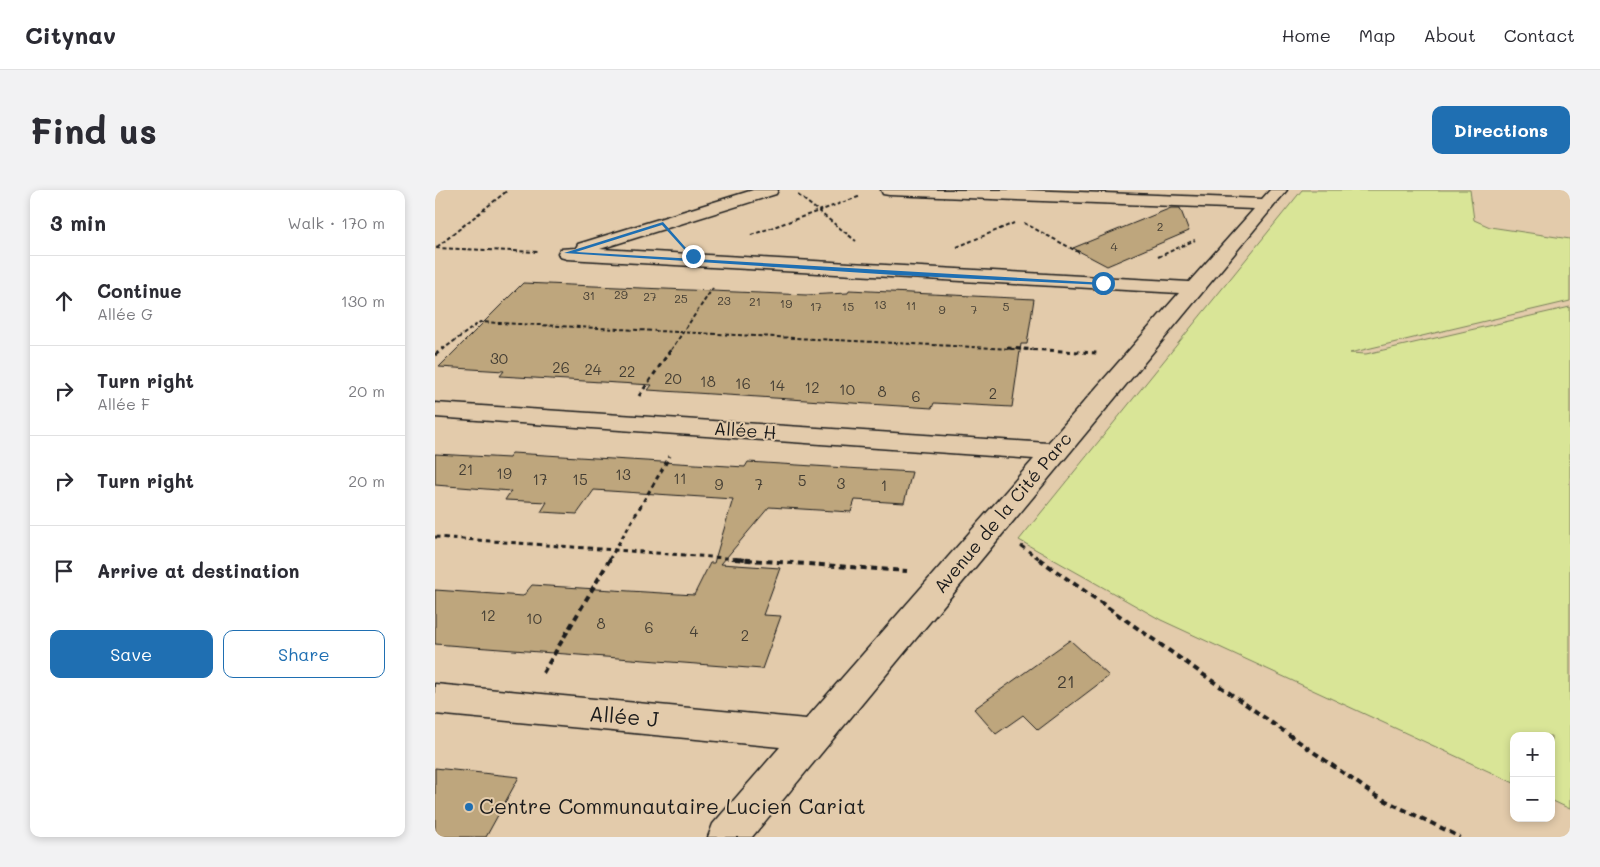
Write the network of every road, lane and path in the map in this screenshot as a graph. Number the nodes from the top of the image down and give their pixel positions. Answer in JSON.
{"nodes":[{"id":1,"x":509,"y":190,"type":"edge"},
{"id":2,"x":770,"y":190,"type":"edge"},
{"id":3,"x":792,"y":190,"type":"edge"},
{"id":4,"x":889,"y":190,"type":"edge"},
{"id":5,"x":869,"y":193,"type":"dead end"},
{"id":6,"x":1273,"y":197,"type":"edge"},
{"id":7,"x":820,"y":210,"type":"junction"},
{"id":8,"x":747,"y":236,"type":"dead end"},
{"id":9,"x":1197,"y":239,"type":"dead end"},
{"id":10,"x":435,"y":248,"type":"edge"},
{"id":11,"x":951,"y":250,"type":"dead end"},
{"id":12,"x":567,"y":253,"type":"junction"},
{"id":13,"x":1087,"y":256,"type":"dead end"},
{"id":14,"x":1155,"y":258,"type":"dead end"},
{"id":15,"x":731,"y":262,"type":"junction"},
{"id":16,"x":895,"y":274,"type":"junction"},
{"id":17,"x":1195,"y":288,"type":"junction"},
{"id":18,"x":683,"y":332,"type":"junction"},
{"id":19,"x":1107,"y":354,"type":"dead end"},
{"id":20,"x":435,"y":355,"type":"edge"},
{"id":21,"x":435,"y":410,"type":"edge"},
{"id":22,"x":621,"y":423,"type":"junction"},
{"id":23,"x":687,"y":427,"type":"junction"},
{"id":24,"x":1055,"y":452,"type":"junction"},
{"id":25,"x":992,"y":526,"type":"junction"},
{"id":26,"x":435,"y":537,"type":"edge"},
{"id":27,"x":615,"y":550,"type":"junction"},
{"id":28,"x":915,"y":572,"type":"dead end"},
{"id":29,"x":435,"y":699,"type":"edge"},
{"id":30,"x":522,"y":708,"type":"junction"},
{"id":31,"x":813,"y":735,"type":"junction"},
{"id":32,"x":727,"y":837,"type":"edge"},
{"id":33,"x":1460,"y":837,"type":"edge"}],
"edges":[{"from":1,"to":10,"type":"path"},
{"from":2,"to":12,"type":"street"},
{"from":3,"to":7,"type":"path"},
{"from":4,"to":6,"type":"street"},
{"from":5,"to":7,"type":"path"},
{"from":6,"to":17,"type":"street","name":"Avenue de la Cité Parc"},
{"from":7,"to":8,"type":"path"},
{"from":7,"to":16,"type":"path"},
{"from":9,"to":14,"type":"path"},
{"from":10,"to":12,"type":"path"},
{"from":11,"to":13,"type":"path"},
{"from":12,"to":15,"type":"street"},
{"from":15,"to":16,"type":"street"},
{"from":15,"to":18,"type":"path"},
{"from":16,"to":17,"type":"street"},
{"from":17,"to":24,"type":"street","name":"Avenue de la Cité Parc"},
{"from":18,"to":19,"type":"path"},
{"from":18,"to":20,"type":"path"},
{"from":18,"to":22,"type":"path"},
{"from":21,"to":22,"type":"street","name":"Allée H"},
{"from":22,"to":23,"type":"street","name":"Allée H"},
{"from":23,"to":24,"type":"street","name":"Allée H"},
{"from":23,"to":27,"type":"path"},
{"from":24,"to":25,"type":"street","name":"Avenue de la Cité Parc"},
{"from":25,"to":31,"type":"street","name":"Avenue de la Cité Parc"},
{"from":25,"to":33,"type":"path"},
{"from":26,"to":27,"type":"path"},
{"from":27,"to":28,"type":"path"},
{"from":27,"to":30,"type":"path"},
{"from":29,"to":30,"type":"street","name":"Allée J"},
{"from":30,"to":31,"type":"street","name":"Allée J"},
{"from":31,"to":32,"type":"street","name":"Avenue de la Cité Parc"}]}
